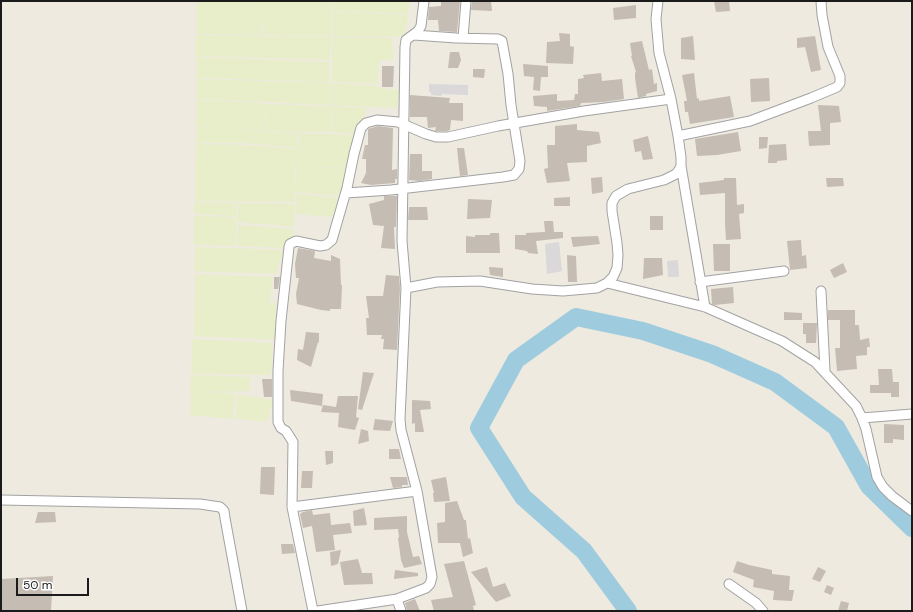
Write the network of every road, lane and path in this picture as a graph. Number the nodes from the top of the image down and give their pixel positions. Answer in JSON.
{"nodes":[{"id":1,"x":424,"y":1,"type":"edge"},
{"id":2,"x":466,"y":1,"type":"edge"},
{"id":3,"x":658,"y":1,"type":"edge"},
{"id":4,"x":821,"y":1,"type":"edge"},
{"id":5,"x":414,"y":35,"type":"junction"},
{"id":6,"x":463,"y":38,"type":"junction"},
{"id":7,"x":671,"y":99,"type":"junction"},
{"id":8,"x":403,"y":124,"type":"junction"},
{"id":9,"x":513,"y":124,"type":"junction"},
{"id":10,"x":678,"y":136,"type":"junction"},
{"id":11,"x":681,"y":166,"type":"junction"},
{"id":12,"x":404,"y":189,"type":"junction"},
{"id":13,"x":346,"y":193,"type":"junction"},
{"id":14,"x":784,"y":271,"type":"dead end"},
{"id":15,"x":700,"y":282,"type":"junction"},
{"id":16,"x":607,"y":283,"type":"junction"},
{"id":17,"x":406,"y":288,"type":"junction"},
{"id":18,"x":821,"y":291,"type":"dead end"},
{"id":19,"x":705,"y":307,"type":"junction"},
{"id":20,"x":825,"y":371,"type":"junction"},
{"id":21,"x":912,"y":414,"type":"edge"},
{"id":22,"x":862,"y":418,"type":"junction"},
{"id":23,"x":417,"y":492,"type":"junction"},
{"id":24,"x":1,"y":500,"type":"edge"},
{"id":25,"x":292,"y":507,"type":"junction"},
{"id":26,"x":912,"y":511,"type":"edge"},
{"id":27,"x":729,"y":584,"type":"dead end"},
{"id":28,"x":397,"y":599,"type":"junction"},
{"id":29,"x":242,"y":611,"type":"edge"},
{"id":30,"x":313,"y":611,"type":"edge"},
{"id":31,"x":318,"y":611,"type":"edge"},
{"id":32,"x":401,"y":611,"type":"edge"},
{"id":33,"x":763,"y":611,"type":"edge"}],
"edges":[{"from":1,"to":5,"type":"street"},
{"from":2,"to":6,"type":"street"},
{"from":3,"to":7,"type":"street"},
{"from":4,"to":10,"type":"street"},
{"from":5,"to":6,"type":"street"},
{"from":5,"to":8,"type":"street"},
{"from":6,"to":9,"type":"street"},
{"from":7,"to":9,"type":"street"},
{"from":7,"to":10,"type":"street"},
{"from":8,"to":9,"type":"street"},
{"from":8,"to":12,"type":"street"},
{"from":8,"to":13,"type":"street"},
{"from":9,"to":12,"type":"street"},
{"from":10,"to":11,"type":"street"},
{"from":11,"to":15,"type":"street"},
{"from":11,"to":16,"type":"street"},
{"from":12,"to":13,"type":"street"},
{"from":12,"to":17,"type":"street"},
{"from":13,"to":25,"type":"street"},
{"from":14,"to":15,"type":"street"},
{"from":15,"to":19,"type":"street"},
{"from":16,"to":17,"type":"street"},
{"from":16,"to":19,"type":"street"},
{"from":17,"to":23,"type":"street"},
{"from":18,"to":20,"type":"street"},
{"from":19,"to":20,"type":"street"},
{"from":20,"to":22,"type":"street"},
{"from":21,"to":22,"type":"street"},
{"from":22,"to":26,"type":"street"},
{"from":23,"to":25,"type":"street"},
{"from":23,"to":28,"type":"street"},
{"from":24,"to":29,"type":"street"},
{"from":25,"to":30,"type":"street"},
{"from":27,"to":33,"type":"street"},
{"from":28,"to":31,"type":"street"},
{"from":28,"to":32,"type":"street"}]}
